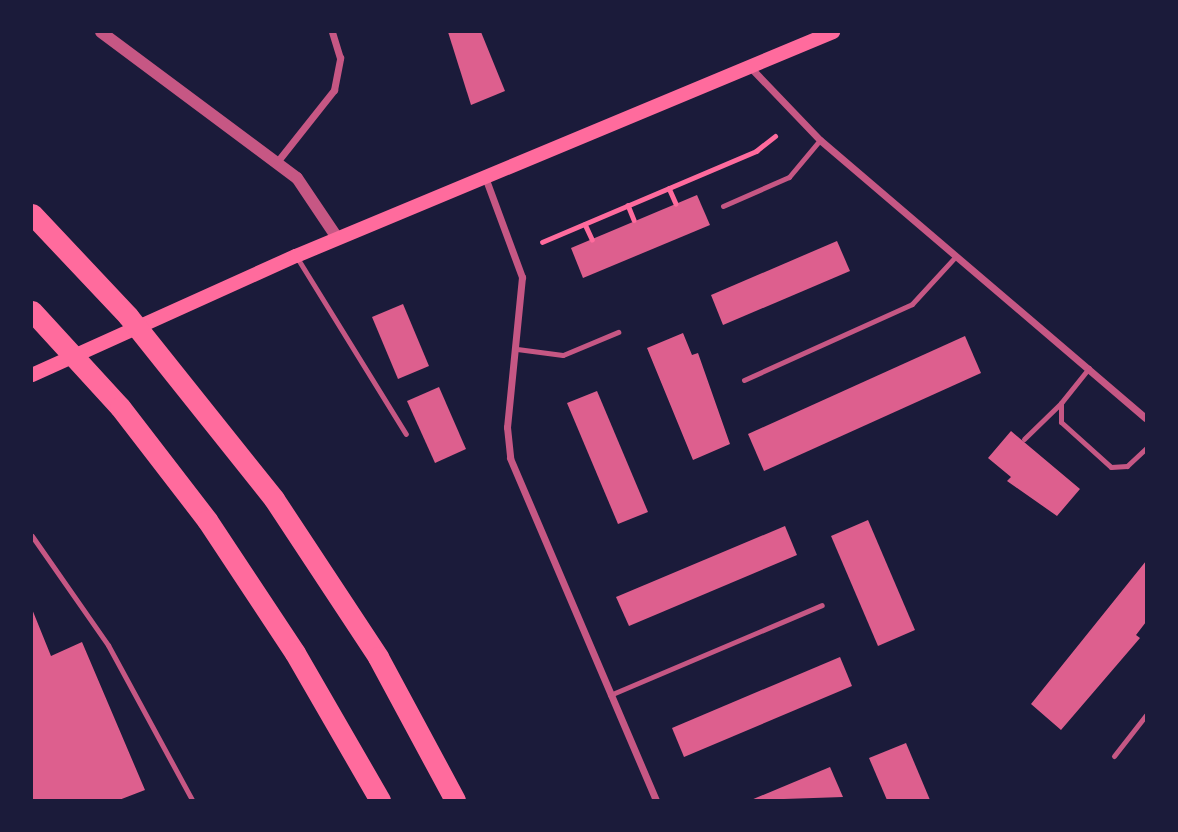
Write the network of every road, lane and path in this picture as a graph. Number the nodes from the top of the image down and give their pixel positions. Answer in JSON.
{"nodes":[{"id":1,"x":101,"y":32,"type":"edge"},
{"id":2,"x":331,"y":32,"type":"edge"},
{"id":3,"x":833,"y":32,"type":"edge"},
{"id":4,"x":749,"y":65,"type":"junction"},
{"id":5,"x":775,"y":136,"type":"dead end"},
{"id":6,"x":820,"y":140,"type":"junction"},
{"id":7,"x":277,"y":162,"type":"junction"},
{"id":8,"x":485,"y":177,"type":"junction"},
{"id":9,"x":669,"y":188,"type":"junction"},
{"id":10,"x":676,"y":204,"type":"dead end"},
{"id":11,"x":628,"y":205,"type":"junction"},
{"id":12,"x":723,"y":206,"type":"dead end"},
{"id":13,"x":32,"y":214,"type":"edge"},
{"id":14,"x":634,"y":220,"type":"dead end"},
{"id":15,"x":585,"y":223,"type":"junction"},
{"id":16,"x":338,"y":239,"type":"junction"},
{"id":17,"x":592,"y":239,"type":"dead end"},
{"id":18,"x":542,"y":242,"type":"dead end"},
{"id":19,"x":296,"y":256,"type":"junction"},
{"id":20,"x":955,"y":257,"type":"junction"},
{"id":21,"x":32,"y":311,"type":"edge"},
{"id":22,"x":618,"y":332,"type":"dead end"},
{"id":23,"x":517,"y":349,"type":"junction"},
{"id":24,"x":1089,"y":368,"type":"junction"},
{"id":25,"x":32,"y":375,"type":"edge"},
{"id":26,"x":744,"y":380,"type":"dead end"},
{"id":27,"x":1061,"y":403,"type":"junction"},
{"id":28,"x":1146,"y":418,"type":"edge"},
{"id":29,"x":406,"y":434,"type":"dead end"},
{"id":30,"x":1024,"y":439,"type":"dead end"},
{"id":31,"x":1146,"y":448,"type":"edge"},
{"id":32,"x":32,"y":536,"type":"edge"},
{"id":33,"x":822,"y":605,"type":"dead end"},
{"id":34,"x":610,"y":695,"type":"junction"},
{"id":35,"x":1146,"y":715,"type":"edge"},
{"id":36,"x":1114,"y":756,"type":"dead end"},
{"id":37,"x":192,"y":800,"type":"edge"},
{"id":38,"x":380,"y":800,"type":"edge"},
{"id":39,"x":456,"y":800,"type":"edge"},
{"id":40,"x":656,"y":800,"type":"edge"}],
"edges":[{"from":1,"to":7,"type":"street"},
{"from":2,"to":7,"type":"street"},
{"from":3,"to":4,"type":"main road"},
{"from":4,"to":6,"type":"street"},
{"from":4,"to":8,"type":"main road"},
{"from":5,"to":9,"type":"path"},
{"from":6,"to":12,"type":"lane"},
{"from":6,"to":20,"type":"street"},
{"from":7,"to":16,"type":"street"},
{"from":8,"to":16,"type":"main road"},
{"from":8,"to":23,"type":"street"},
{"from":9,"to":10,"type":"path"},
{"from":9,"to":11,"type":"path"},
{"from":11,"to":14,"type":"path"},
{"from":11,"to":15,"type":"path"},
{"from":13,"to":39,"type":"highway"},
{"from":15,"to":17,"type":"path"},
{"from":15,"to":18,"type":"path"},
{"from":16,"to":19,"type":"main road"},
{"from":19,"to":25,"type":"main road"},
{"from":19,"to":29,"type":"lane"},
{"from":20,"to":24,"type":"street"},
{"from":20,"to":26,"type":"lane"},
{"from":21,"to":38,"type":"highway"},
{"from":22,"to":23,"type":"lane"},
{"from":23,"to":34,"type":"street"},
{"from":24,"to":27,"type":"lane"},
{"from":24,"to":28,"type":"street"},
{"from":27,"to":30,"type":"lane"},
{"from":27,"to":31,"type":"lane"},
{"from":32,"to":37,"type":"lane"},
{"from":33,"to":34,"type":"lane"},
{"from":34,"to":40,"type":"street"},
{"from":35,"to":36,"type":"lane"}]}
